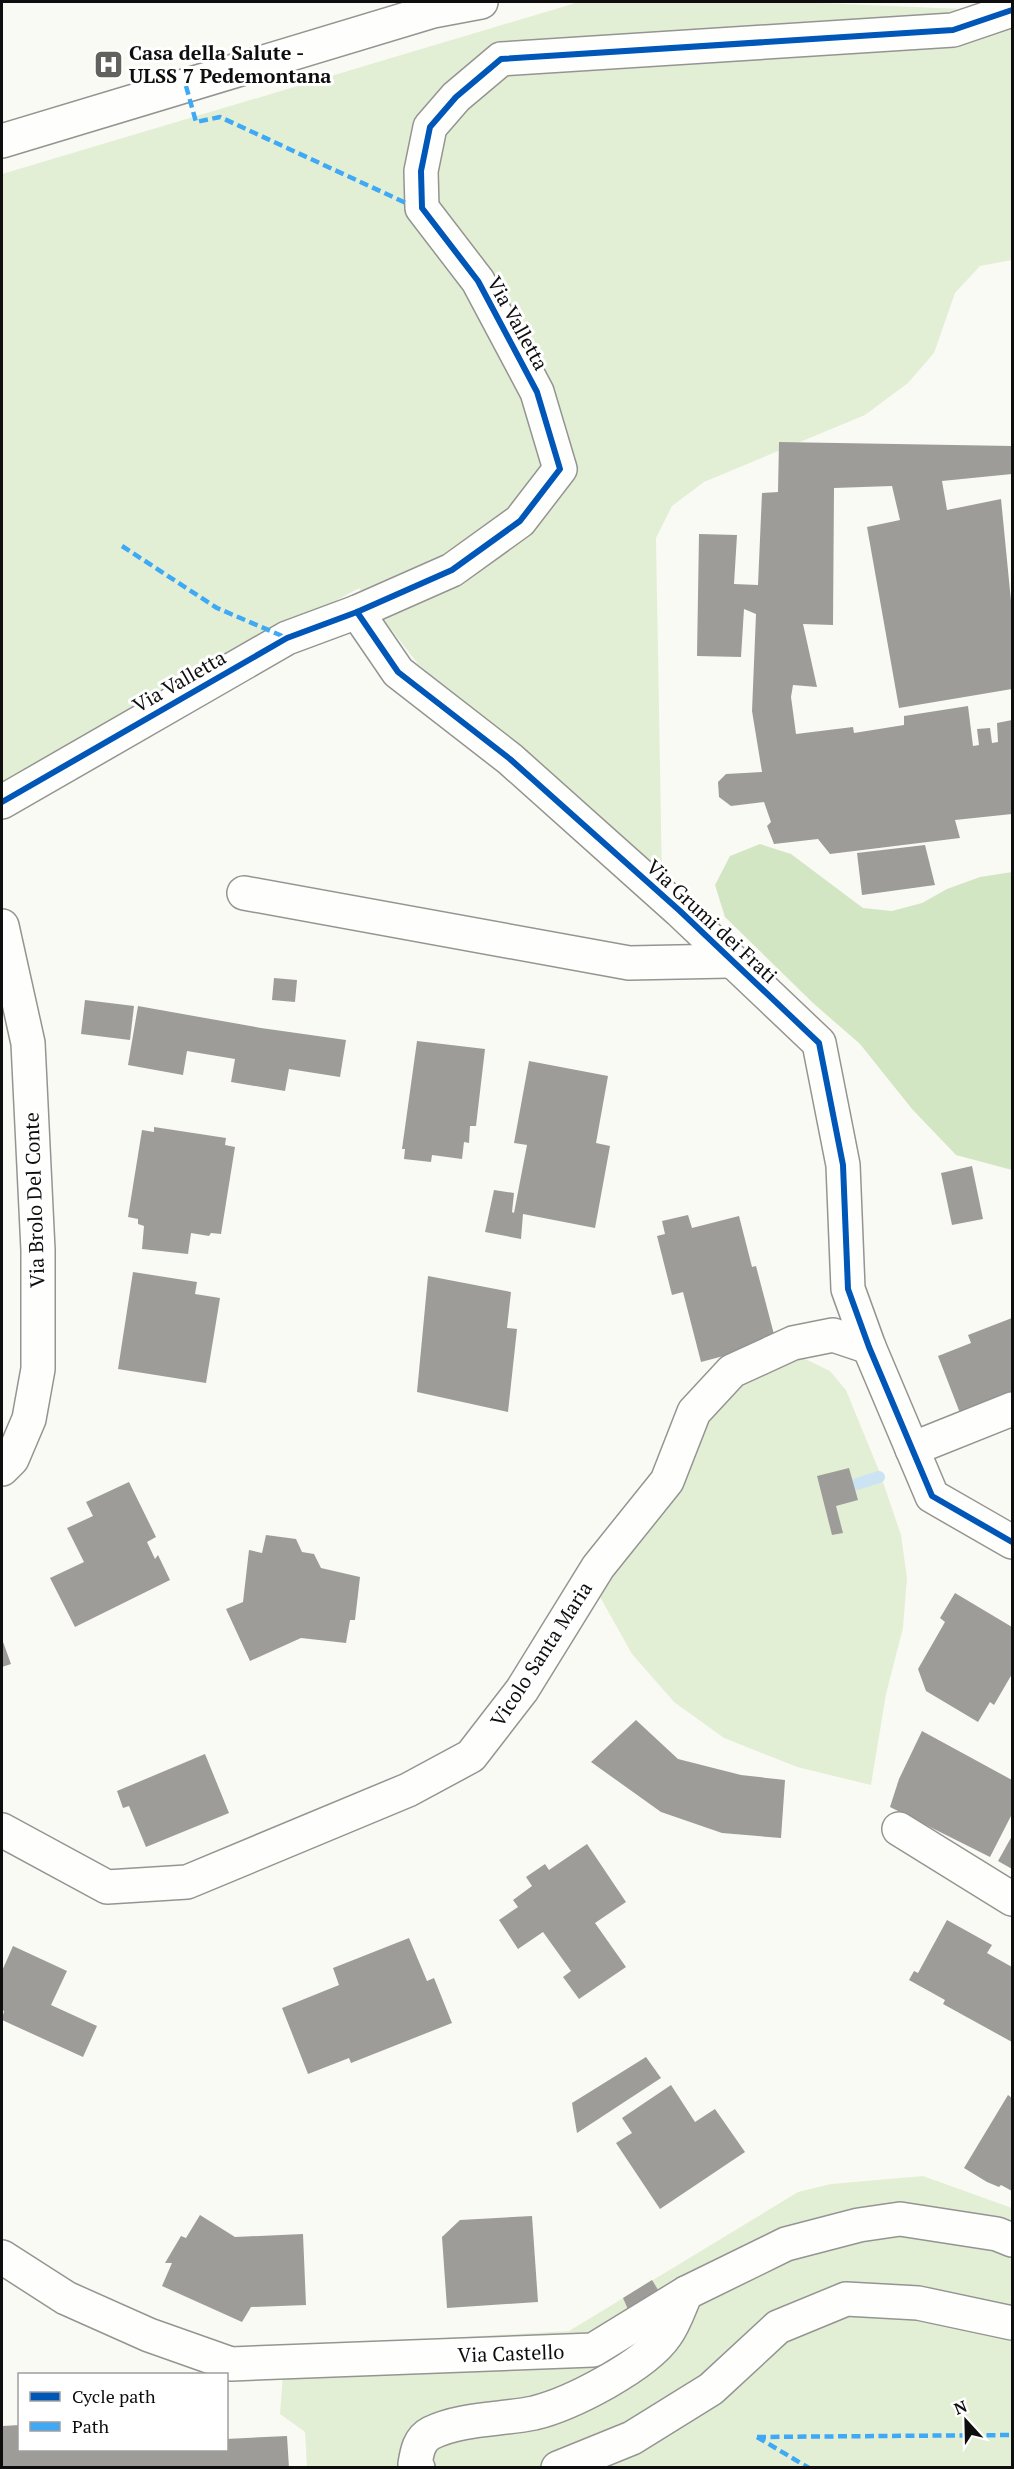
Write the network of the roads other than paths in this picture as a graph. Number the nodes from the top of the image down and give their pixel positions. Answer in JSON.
{"nodes":[{"id":1,"x":481,"y":2,"type":"edge"},
{"id":2,"x":1012,"y":10,"type":"edge"},
{"id":3,"x":2,"y":141,"type":"edge"},
{"id":4,"x":357,"y":612,"type":"junction"},
{"id":5,"x":2,"y":802,"type":"edge"},
{"id":6,"x":244,"y":893,"type":"dead end"},
{"id":7,"x":2,"y":926,"type":"edge"},
{"id":8,"x":729,"y":961,"type":"junction"},
{"id":9,"x":869,"y":1347,"type":"junction"},
{"id":10,"x":1012,"y":1408,"type":"edge"},
{"id":11,"x":912,"y":1449,"type":"junction"},
{"id":12,"x":2,"y":1469,"type":"edge"},
{"id":13,"x":1012,"y":1542,"type":"edge"},
{"id":14,"x":900,"y":1829,"type":"dead end"},
{"id":15,"x":2,"y":1830,"type":"edge"},
{"id":16,"x":1012,"y":1899,"type":"edge"},
{"id":17,"x":1012,"y":2240,"type":"edge"},
{"id":18,"x":2,"y":2257,"type":"edge"},
{"id":19,"x":686,"y":2293,"type":"junction"},
{"id":20,"x":1012,"y":2324,"type":"edge"},
{"id":21,"x":418,"y":2468,"type":"edge"},
{"id":22,"x":558,"y":2468,"type":"edge"}],
"edges":[{"from":1,"to":3,"type":"street"},
{"from":2,"to":4,"type":"street","name":"Via Valletta"},
{"from":4,"to":5,"type":"street","name":"Via Valletta"},
{"from":4,"to":8,"type":"street","name":"Via Grumi dei Frati"},
{"from":6,"to":8,"type":"street","name":"Via Grumi dei Frati"},
{"from":7,"to":12,"type":"street","name":"Via Brolo Del Conte"},
{"from":8,"to":9,"type":"street","name":"Via Grumi dei Frati"},
{"from":9,"to":11,"type":"street","name":"Via Grumi dei Frati"},
{"from":9,"to":15,"type":"street","name":"Vicolo Santa Maria"},
{"from":10,"to":11,"type":"street"},
{"from":11,"to":13,"type":"street","name":"Via Grumi dei Frati"},
{"from":14,"to":16,"type":"street"},
{"from":17,"to":19,"type":"street","name":"Via Castello"},
{"from":18,"to":19,"type":"street","name":"Via Castello"},
{"from":19,"to":21,"type":"street"},
{"from":20,"to":22,"type":"street"}]}
